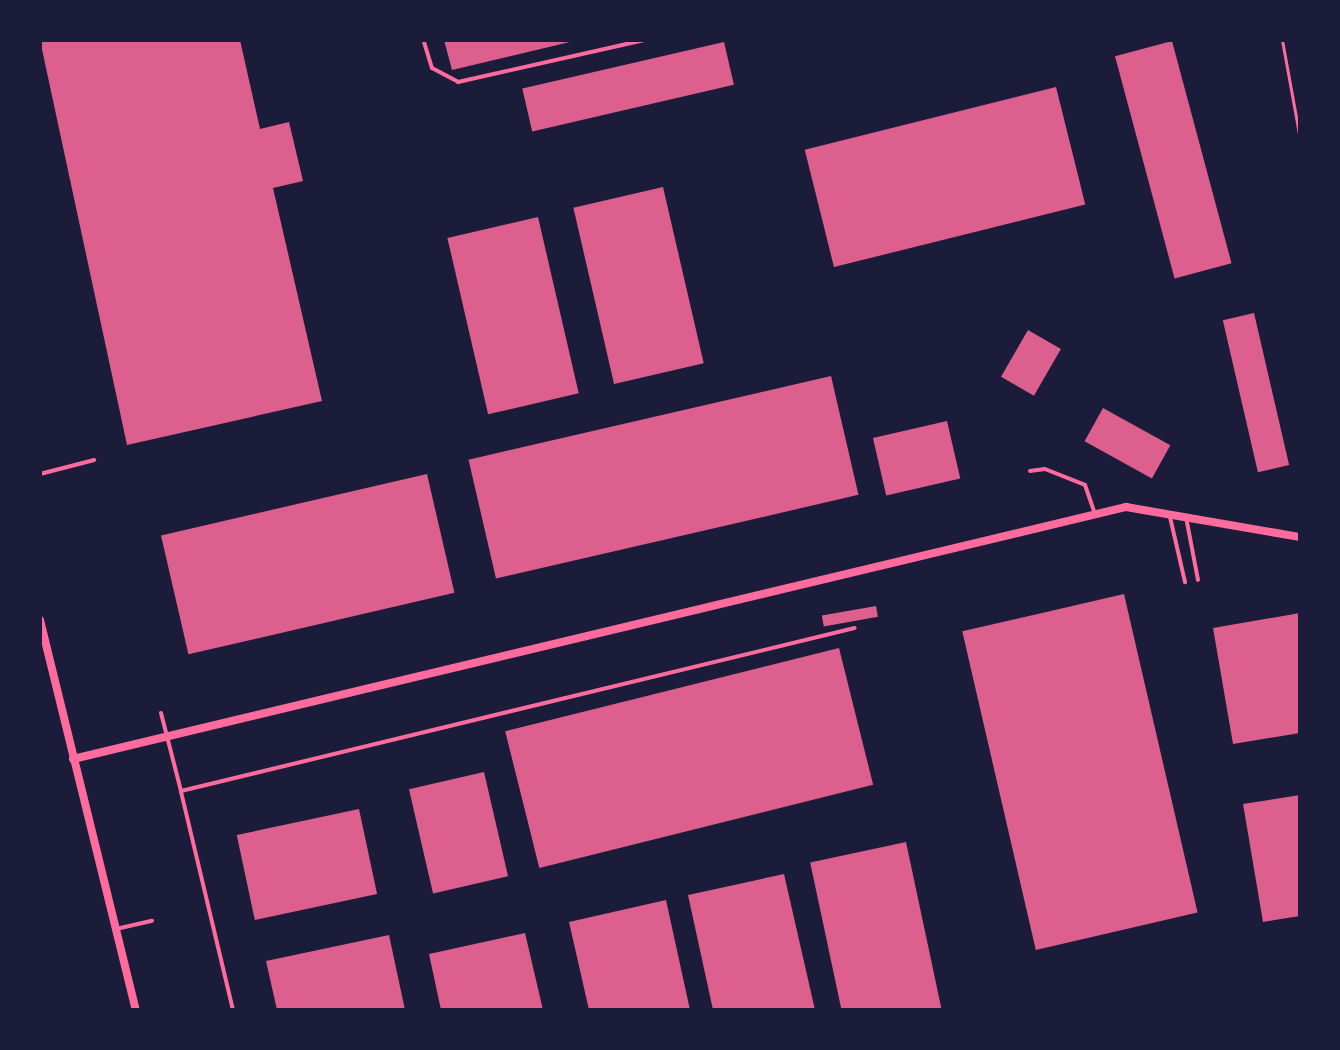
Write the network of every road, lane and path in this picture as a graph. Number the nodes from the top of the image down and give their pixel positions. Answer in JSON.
{"nodes":[{"id":1,"x":644,"y":40,"type":"edge"},
{"id":2,"x":1282,"y":40,"type":"edge"},
{"id":3,"x":424,"y":42,"type":"dead end"},
{"id":4,"x":1300,"y":139,"type":"edge"},
{"id":5,"x":94,"y":460,"type":"dead end"},
{"id":6,"x":1030,"y":471,"type":"dead end"},
{"id":7,"x":40,"y":474,"type":"edge"},
{"id":8,"x":1095,"y":515,"type":"junction"},
{"id":9,"x":1170,"y":515,"type":"junction"},
{"id":10,"x":1186,"y":517,"type":"junction"},
{"id":11,"x":1300,"y":537,"type":"edge"},
{"id":12,"x":1198,"y":580,"type":"dead end"},
{"id":13,"x":1185,"y":582,"type":"dead end"},
{"id":14,"x":40,"y":620,"type":"edge"},
{"id":15,"x":855,"y":628,"type":"dead end"},
{"id":16,"x":161,"y":713,"type":"dead end"},
{"id":17,"x":167,"y":737,"type":"junction"},
{"id":18,"x":73,"y":759,"type":"junction"},
{"id":19,"x":181,"y":791,"type":"junction"},
{"id":20,"x":152,"y":921,"type":"dead end"},
{"id":21,"x":116,"y":929,"type":"junction"},
{"id":22,"x":136,"y":1010,"type":"edge"},
{"id":23,"x":233,"y":1010,"type":"edge"}],
"edges":[{"from":1,"to":3,"type":"lane"},
{"from":2,"to":4,"type":"path"},
{"from":5,"to":7,"type":"lane"},
{"from":6,"to":8,"type":"lane"},
{"from":8,"to":9,"type":"street"},
{"from":8,"to":17,"type":"street"},
{"from":9,"to":10,"type":"street"},
{"from":9,"to":13,"type":"lane"},
{"from":10,"to":11,"type":"street"},
{"from":10,"to":12,"type":"lane"},
{"from":14,"to":18,"type":"street"},
{"from":15,"to":19,"type":"lane"},
{"from":16,"to":17,"type":"lane"},
{"from":17,"to":18,"type":"street"},
{"from":17,"to":19,"type":"lane"},
{"from":18,"to":21,"type":"street"},
{"from":19,"to":23,"type":"lane"},
{"from":20,"to":21,"type":"lane"},
{"from":21,"to":22,"type":"street"}]}
